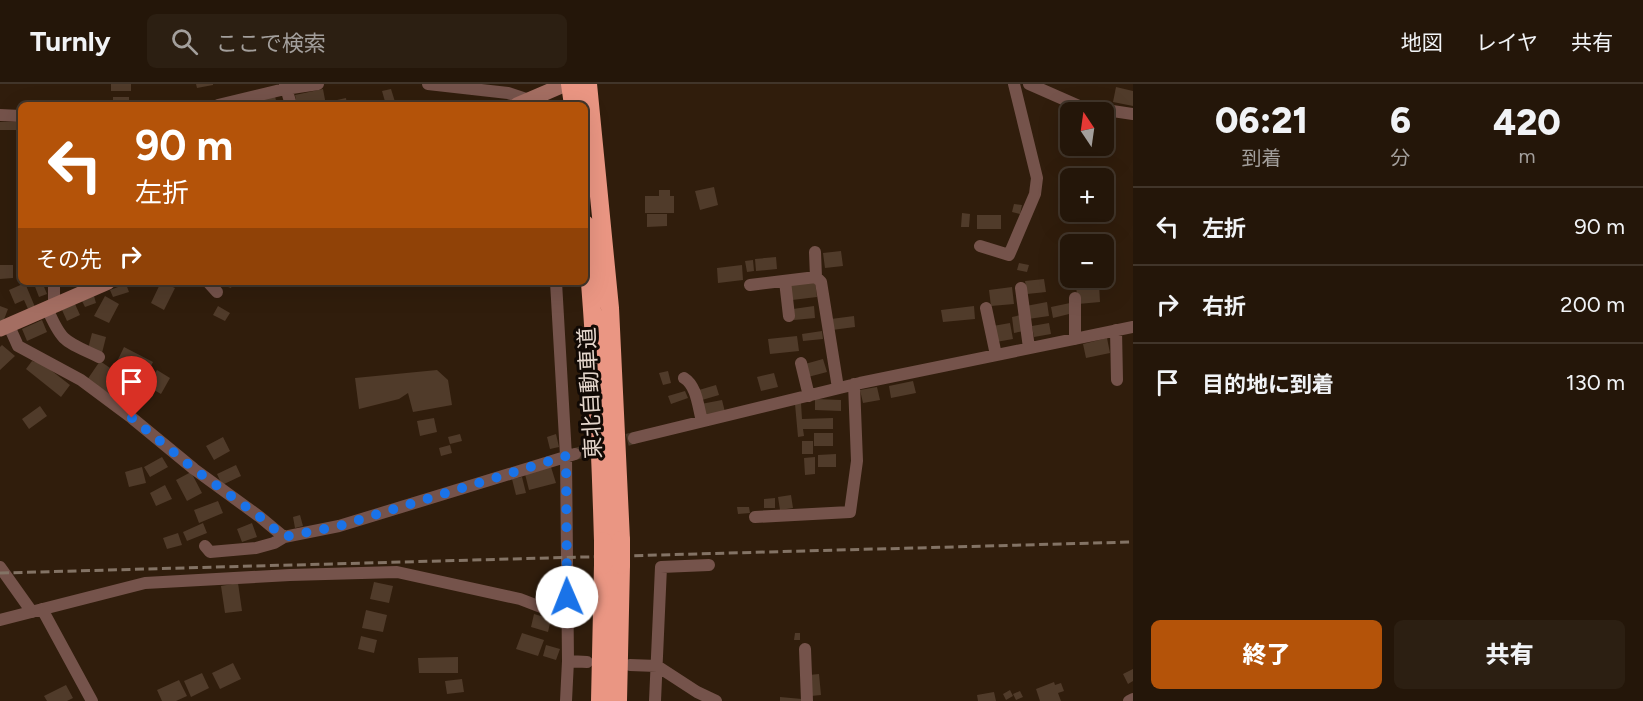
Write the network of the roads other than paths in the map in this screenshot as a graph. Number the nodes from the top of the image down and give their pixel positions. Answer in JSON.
{"nodes":[{"id":1,"x":318,"y":84,"type":"edge"},
{"id":2,"x":428,"y":84,"type":"edge"},
{"id":3,"x":588,"y":84,"type":"edge"},
{"id":4,"x":1014,"y":84,"type":"edge"},
{"id":5,"x":1029,"y":84,"type":"edge"},
{"id":6,"x":566,"y":85,"type":"edge"},
{"id":7,"x":285,"y":87,"type":"edge"},
{"id":8,"x":532,"y":101,"type":"edge"},
{"id":9,"x":229,"y":102,"type":"edge"},
{"id":10,"x":290,"y":102,"type":"edge"},
{"id":11,"x":572,"y":102,"type":"edge"},
{"id":12,"x":1133,"y":114,"type":"edge"},
{"id":13,"x":0,"y":115,"type":"edge"},
{"id":14,"x":18,"y":116,"type":"edge"},
{"id":15,"x":980,"y":246,"type":"dead end"},
{"id":16,"x":815,"y":252,"type":"dead end"},
{"id":17,"x":588,"y":256,"type":"edge"},
{"id":18,"x":816,"y":277,"type":"junction"},
{"id":19,"x":785,"y":281,"type":"junction"},
{"id":20,"x":54,"y":285,"type":"edge"},
{"id":21,"x":555,"y":285,"type":"edge"},
{"id":22,"x":750,"y":285,"type":"dead end"},
{"id":23,"x":88,"y":286,"type":"edge"},
{"id":24,"x":1021,"y":288,"type":"dead end"},
{"id":25,"x":1075,"y":298,"type":"dead end"},
{"id":26,"x":50,"y":306,"type":"junction"},
{"id":27,"x":986,"y":308,"type":"dead end"},
{"id":28,"x":789,"y":316,"type":"dead end"},
{"id":29,"x":4,"y":327,"type":"edge"},
{"id":30,"x":1133,"y":327,"type":"edge"},
{"id":31,"x":1116,"y":330,"type":"junction"},
{"id":32,"x":1075,"y":339,"type":"junction"},
{"id":33,"x":1029,"y":348,"type":"junction"},
{"id":34,"x":996,"y":355,"type":"junction"},
{"id":35,"x":99,"y":357,"type":"dead end"},
{"id":36,"x":801,"y":363,"type":"dead end"},
{"id":37,"x":684,"y":378,"type":"dead end"},
{"id":38,"x":1117,"y":380,"type":"dead end"},
{"id":39,"x":854,"y":384,"type":"junction"},
{"id":40,"x":838,"y":388,"type":"junction"},
{"id":41,"x":809,"y":396,"type":"junction"},
{"id":42,"x":702,"y":421,"type":"junction"},
{"id":43,"x":634,"y":438,"type":"tunnel mouth"},
{"id":44,"x":571,"y":455,"type":"junction"},
{"id":45,"x":755,"y":517,"type":"dead end"},
{"id":46,"x":284,"y":537,"type":"junction"},
{"id":47,"x":612,"y":540,"type":"junction"},
{"id":48,"x":205,"y":546,"type":"dead end"},
{"id":49,"x":612,"y":565,"type":"junction"},
{"id":50,"x":709,"y":565,"type":"dead end"},
{"id":51,"x":0,"y":567,"type":"edge"},
{"id":52,"x":37,"y":610,"type":"junction"},
{"id":53,"x":567,"y":616,"type":"junction"},
{"id":54,"x":0,"y":620,"type":"edge"},
{"id":55,"x":805,"y":649,"type":"dead end"},
{"id":56,"x":568,"y":661,"type":"junction"},
{"id":57,"x":587,"y":662,"type":"dead end"},
{"id":58,"x":630,"y":665,"type":"dead end"},
{"id":59,"x":657,"y":666,"type":"junction"},
{"id":60,"x":92,"y":701,"type":"edge"},
{"id":61,"x":566,"y":701,"type":"edge"},
{"id":62,"x":600,"y":701,"type":"edge"},
{"id":63,"x":618,"y":701,"type":"edge"},
{"id":64,"x":655,"y":701,"type":"edge"},
{"id":65,"x":716,"y":701,"type":"edge"},
{"id":66,"x":807,"y":701,"type":"edge"}],
"edges":[{"from":1,"to":7,"type":"street"},
{"from":2,"to":8,"type":"street"},
{"from":3,"to":47,"type":"highway","name":"東北自動車道"},
{"from":4,"to":15,"type":"street"},
{"from":5,"to":12,"type":"street"},
{"from":6,"to":8,"type":"main road"},
{"from":6,"to":11,"type":"highway"},
{"from":7,"to":9,"type":"street"},
{"from":7,"to":10,"type":"street"},
{"from":13,"to":14,"type":"street"},
{"from":16,"to":18,"type":"street"},
{"from":17,"to":47,"type":"highway","name":"東北自動車道"},
{"from":18,"to":19,"type":"street"},
{"from":18,"to":40,"type":"street"},
{"from":19,"to":22,"type":"street"},
{"from":19,"to":28,"type":"street"},
{"from":20,"to":26,"type":"street"},
{"from":21,"to":44,"type":"street"},
{"from":23,"to":26,"type":"main road"},
{"from":24,"to":33,"type":"street"},
{"from":25,"to":32,"type":"street"},
{"from":26,"to":29,"type":"main road"},
{"from":26,"to":35,"type":"street"},
{"from":27,"to":34,"type":"street"},
{"from":29,"to":46,"type":"street"},
{"from":30,"to":31,"type":"street"},
{"from":31,"to":32,"type":"street"},
{"from":31,"to":38,"type":"street"},
{"from":32,"to":33,"type":"street"},
{"from":33,"to":34,"type":"street"},
{"from":34,"to":39,"type":"street"},
{"from":36,"to":41,"type":"street"},
{"from":37,"to":42,"type":"street"},
{"from":39,"to":40,"type":"street"},
{"from":39,"to":45,"type":"street"},
{"from":40,"to":41,"type":"street"},
{"from":41,"to":42,"type":"street"},
{"from":42,"to":43,"type":"street"},
{"from":44,"to":46,"type":"street"},
{"from":44,"to":53,"type":"street"},
{"from":46,"to":48,"type":"street"},
{"from":47,"to":49,"type":"highway","name":"東北自動車道","bridge":true},
{"from":49,"to":62,"type":"highway","name":"東北自動車道"},
{"from":49,"to":63,"type":"highway","name":"東北自動車道"},
{"from":50,"to":59,"type":"street"},
{"from":51,"to":52,"type":"street"},
{"from":52,"to":53,"type":"street"},
{"from":52,"to":54,"type":"street"},
{"from":52,"to":60,"type":"street"},
{"from":53,"to":56,"type":"street"},
{"from":55,"to":66,"type":"street"},
{"from":56,"to":57,"type":"street"},
{"from":56,"to":61,"type":"street"},
{"from":58,"to":59,"type":"street"},
{"from":59,"to":64,"type":"street"},
{"from":59,"to":65,"type":"street"}]}
